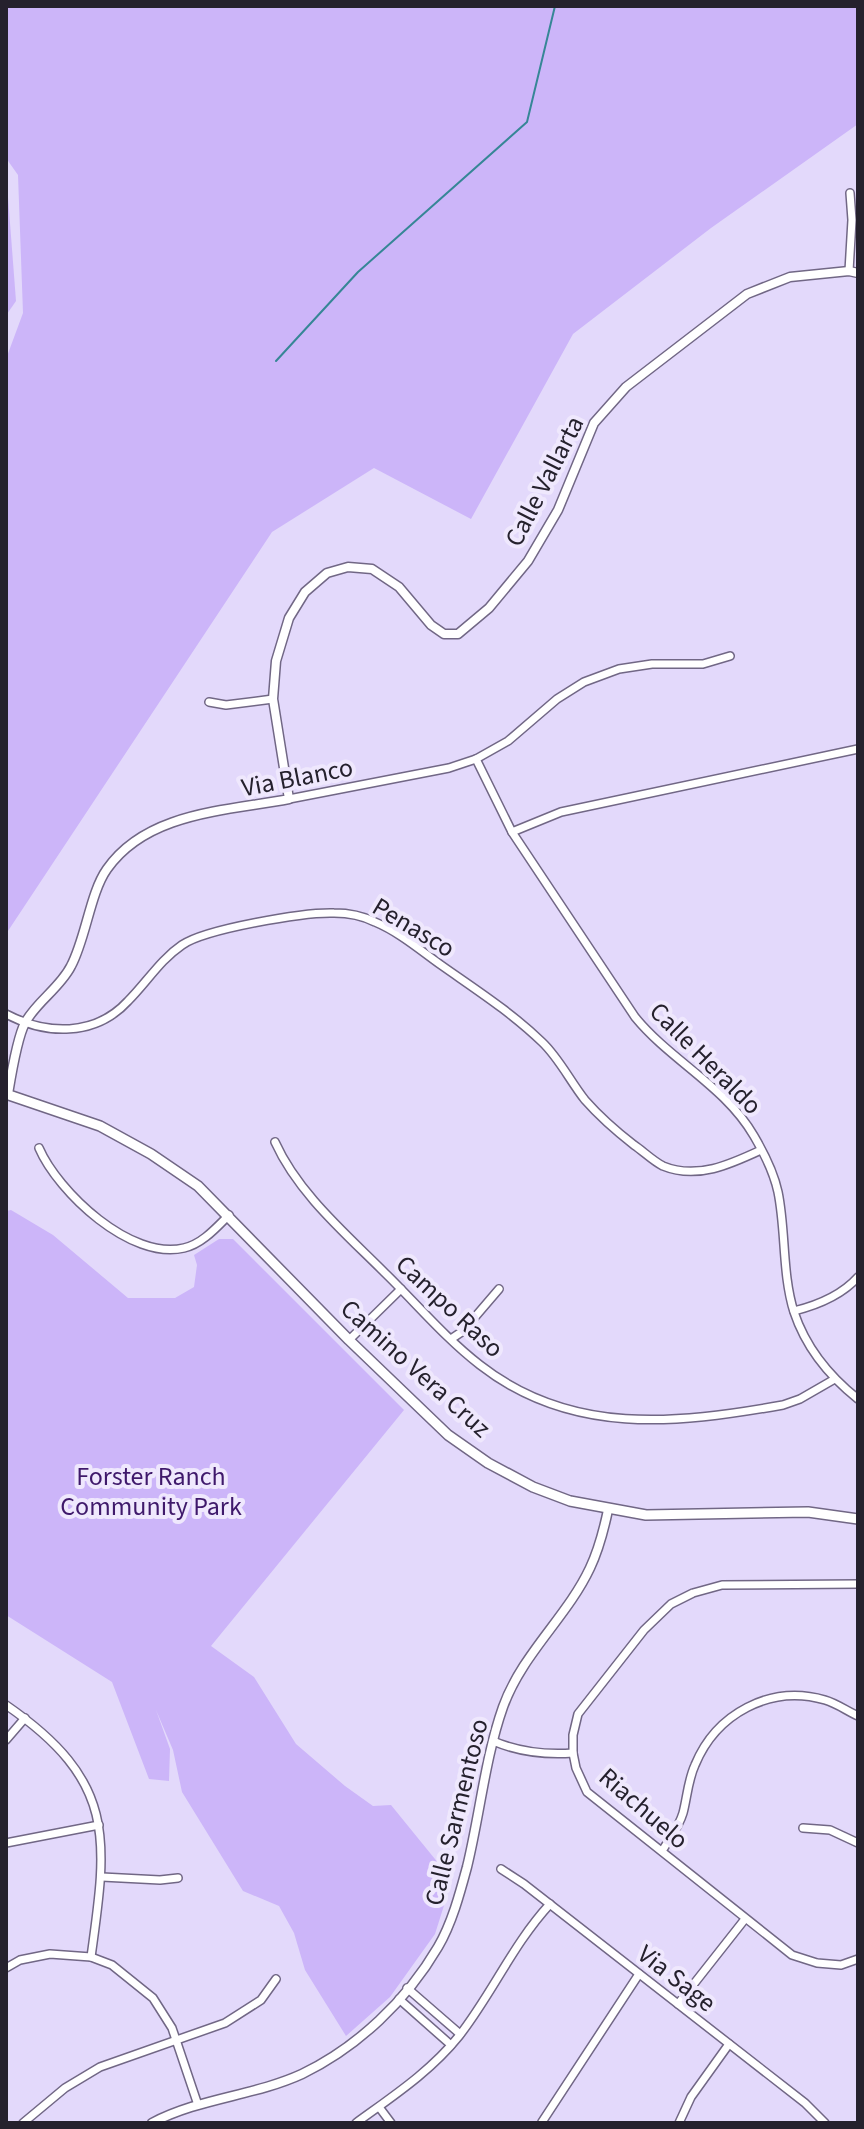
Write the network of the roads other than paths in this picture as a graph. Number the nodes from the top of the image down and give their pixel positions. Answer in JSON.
{"nodes":[{"id":1,"x":850,"y":193,"type":"dead end"},
{"id":2,"x":854,"y":272,"type":"edge"},
{"id":3,"x":730,"y":656,"type":"dead end"},
{"id":4,"x":273,"y":699,"type":"junction"},
{"id":5,"x":209,"y":702,"type":"dead end"},
{"id":6,"x":858,"y":749,"type":"edge"},
{"id":7,"x":476,"y":759,"type":"junction"},
{"id":8,"x":289,"y":799,"type":"junction"},
{"id":9,"x":512,"y":832,"type":"junction"},
{"id":10,"x":6,"y":1014,"type":"edge"},
{"id":11,"x":25,"y":1024,"type":"junction"},
{"id":12,"x":7,"y":1097,"type":"edge"},
{"id":13,"x":275,"y":1142,"type":"dead end"},
{"id":14,"x":39,"y":1148,"type":"dead end"},
{"id":15,"x":761,"y":1150,"type":"junction"},
{"id":16,"x":229,"y":1215,"type":"junction"},
{"id":17,"x":858,"y":1277,"type":"edge"},
{"id":18,"x":401,"y":1289,"type":"junction"},
{"id":19,"x":499,"y":1289,"type":"dead end"},
{"id":20,"x":794,"y":1311,"type":"junction"},
{"id":21,"x":451,"y":1339,"type":"junction"},
{"id":22,"x":349,"y":1340,"type":"junction"},
{"id":23,"x":833,"y":1380,"type":"junction"},
{"id":24,"x":858,"y":1399,"type":"edge"},
{"id":25,"x":608,"y":1510,"type":"junction"},
{"id":26,"x":858,"y":1519,"type":"edge"},
{"id":27,"x":858,"y":1584,"type":"edge"},
{"id":28,"x":6,"y":1705,"type":"edge"},
{"id":29,"x":858,"y":1716,"type":"edge"},
{"id":30,"x":25,"y":1718,"type":"junction"},
{"id":31,"x":6,"y":1740,"type":"edge"},
{"id":32,"x":493,"y":1741,"type":"junction"},
{"id":33,"x":573,"y":1753,"type":"junction"},
{"id":34,"x":99,"y":1825,"type":"junction"},
{"id":35,"x":803,"y":1828,"type":"dead end"},
{"id":36,"x":6,"y":1843,"type":"edge"},
{"id":37,"x":858,"y":1843,"type":"edge"},
{"id":38,"x":662,"y":1851,"type":"junction"},
{"id":39,"x":501,"y":1869,"type":"dead end"},
{"id":40,"x":102,"y":1877,"type":"junction"},
{"id":41,"x":178,"y":1878,"type":"dead end"},
{"id":42,"x":550,"y":1904,"type":"junction"},
{"id":43,"x":745,"y":1919,"type":"junction"},
{"id":44,"x":91,"y":1957,"type":"junction"},
{"id":45,"x":858,"y":1959,"type":"edge"},
{"id":46,"x":6,"y":1968,"type":"edge"},
{"id":47,"x":639,"y":1974,"type":"junction"},
{"id":48,"x":276,"y":1979,"type":"dead end"},
{"id":49,"x":407,"y":1988,"type":"junction"},
{"id":50,"x":399,"y":1999,"type":"junction"},
{"id":51,"x":678,"y":2004,"type":"junction"},
{"id":52,"x":460,"y":2034,"type":"junction"},
{"id":53,"x":175,"y":2040,"type":"junction"},
{"id":54,"x":729,"y":2044,"type":"junction"},
{"id":55,"x":451,"y":2045,"type":"junction"},
{"id":56,"x":198,"y":2105,"type":"junction"},
{"id":57,"x":379,"y":2107,"type":"junction"},
{"id":58,"x":542,"y":2122,"type":"edge"},
{"id":59,"x":23,"y":2123,"type":"edge"},
{"id":60,"x":152,"y":2123,"type":"edge"},
{"id":61,"x":356,"y":2123,"type":"edge"},
{"id":62,"x":391,"y":2123,"type":"edge"},
{"id":63,"x":679,"y":2123,"type":"edge"},
{"id":64,"x":825,"y":2123,"type":"edge"}],
"edges":[{"from":1,"to":2,"type":"street"},
{"from":2,"to":4,"type":"street","name":"Calle Vallarta"},
{"from":3,"to":7,"type":"street","name":"Via Blanco"},
{"from":4,"to":5,"type":"street"},
{"from":4,"to":8,"type":"street","name":"Calle Vallarta"},
{"from":6,"to":9,"type":"street"},
{"from":7,"to":8,"type":"street","name":"Via Blanco"},
{"from":7,"to":9,"type":"street","name":"Calle Heraldo"},
{"from":8,"to":11,"type":"street","name":"Via Blanco"},
{"from":9,"to":15,"type":"street","name":"Calle Heraldo"},
{"from":10,"to":11,"type":"street","name":"Penasco"},
{"from":11,"to":12,"type":"street","name":"Via Blanco"},
{"from":11,"to":15,"type":"street","name":"Penasco"},
{"from":12,"to":16,"type":"main road","name":"Camino Vera Cruz"},
{"from":13,"to":18,"type":"street","name":"Campo Raso"},
{"from":14,"to":16,"type":"street"},
{"from":15,"to":20,"type":"street","name":"Calle Heraldo"},
{"from":16,"to":22,"type":"main road","name":"Camino Vera Cruz"},
{"from":17,"to":20,"type":"street"},
{"from":18,"to":21,"type":"street","name":"Campo Raso"},
{"from":18,"to":22,"type":"street"},
{"from":19,"to":21,"type":"street"},
{"from":20,"to":23,"type":"street","name":"Calle Heraldo"},
{"from":21,"to":23,"type":"street","name":"Campo Raso"},
{"from":22,"to":25,"type":"main road","name":"Camino Vera Cruz"},
{"from":23,"to":24,"type":"street","name":"Calle Heraldo"},
{"from":25,"to":26,"type":"main road","name":"Camino Vera Cruz"},
{"from":25,"to":32,"type":"street","name":"Calle Sarmentoso"},
{"from":27,"to":33,"type":"street","name":"Riachuelo"},
{"from":28,"to":30,"type":"street"},
{"from":29,"to":38,"type":"street"},
{"from":30,"to":31,"type":"street"},
{"from":30,"to":34,"type":"street"},
{"from":32,"to":33,"type":"street"},
{"from":32,"to":49,"type":"street","name":"Calle Sarmentoso"},
{"from":33,"to":38,"type":"street","name":"Riachuelo"},
{"from":34,"to":36,"type":"street"},
{"from":34,"to":40,"type":"street"},
{"from":35,"to":37,"type":"street"},
{"from":38,"to":43,"type":"street","name":"Riachuelo"},
{"from":39,"to":42,"type":"street","name":"Via Sage"},
{"from":40,"to":41,"type":"street"},
{"from":40,"to":44,"type":"street"},
{"from":42,"to":47,"type":"street","name":"Via Sage"},
{"from":42,"to":52,"type":"street"},
{"from":43,"to":45,"type":"street","name":"Riachuelo"},
{"from":43,"to":51,"type":"street"},
{"from":44,"to":46,"type":"street"},
{"from":44,"to":53,"type":"street"},
{"from":47,"to":51,"type":"street","name":"Via Sage"},
{"from":47,"to":58,"type":"street"},
{"from":48,"to":53,"type":"street"},
{"from":49,"to":50,"type":"street","name":"Calle Sarmentoso"},
{"from":49,"to":52,"type":"street"},
{"from":50,"to":55,"type":"street"},
{"from":50,"to":56,"type":"street","name":"Calle Sarmentoso"},
{"from":51,"to":54,"type":"street","name":"Via Sage"},
{"from":52,"to":55,"type":"street"},
{"from":53,"to":56,"type":"street"},
{"from":53,"to":59,"type":"street"},
{"from":54,"to":63,"type":"street"},
{"from":54,"to":64,"type":"street","name":"Via Sage"},
{"from":55,"to":57,"type":"street"},
{"from":56,"to":60,"type":"street","name":"Calle Sarmentoso"},
{"from":57,"to":61,"type":"street"},
{"from":57,"to":62,"type":"street"}]}
